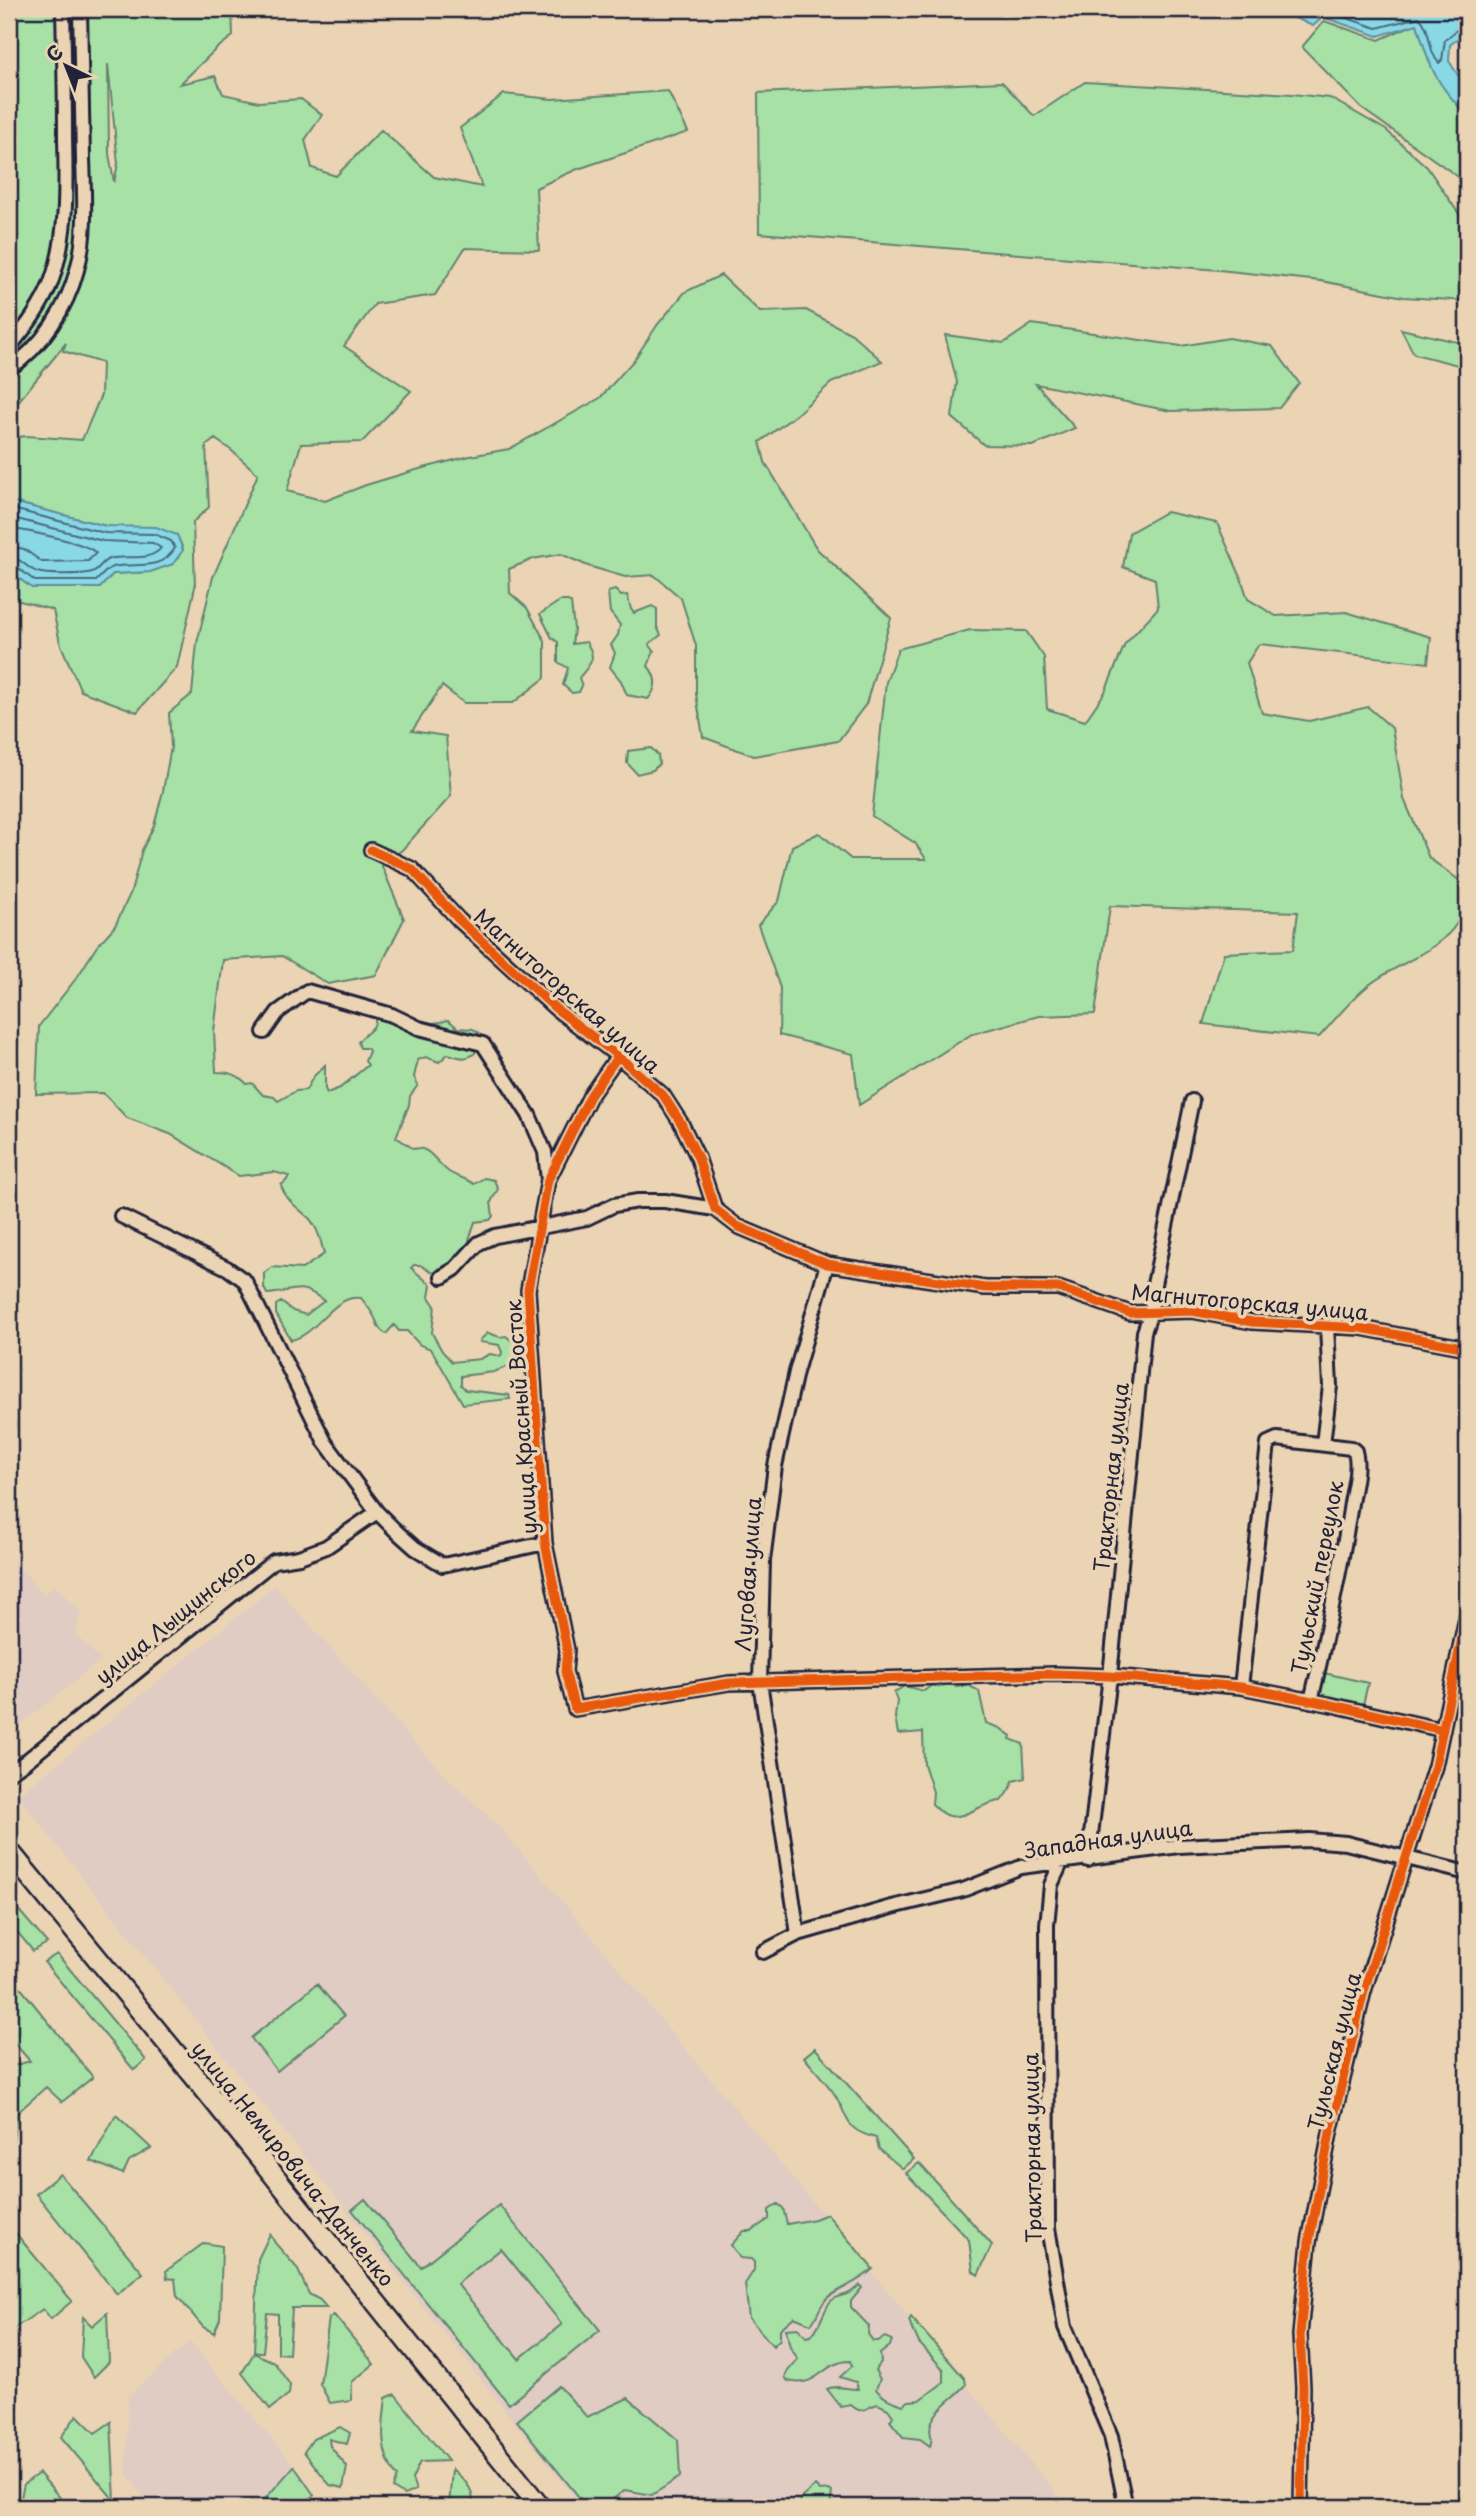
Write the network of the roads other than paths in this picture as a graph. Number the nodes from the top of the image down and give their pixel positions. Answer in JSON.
{"nodes":[{"id":1,"x":63,"y":9,"type":"edge"},
{"id":2,"x":80,"y":9,"type":"edge"},
{"id":3,"x":80,"y":24,"type":"junction"},
{"id":4,"x":64,"y":25,"type":"junction"},
{"id":5,"x":66,"y":183,"type":"junction"},
{"id":6,"x":83,"y":184,"type":"junction"},
{"id":7,"x":9,"y":347,"type":"edge"},
{"id":8,"x":9,"y":369,"type":"edge"},
{"id":9,"x":371,"y":850,"type":"dead end"},
{"id":10,"x":264,"y":1032,"type":"dead end"},
{"id":11,"x":618,"y":1056,"type":"junction"},
{"id":12,"x":1192,"y":1101,"type":"dead end"},
{"id":13,"x":548,"y":1180,"type":"junction"},
{"id":14,"x":715,"y":1209,"type":"junction"},
{"id":15,"x":121,"y":1216,"type":"dead end"},
{"id":16,"x":539,"y":1229,"type":"junction"},
{"id":17,"x":827,"y":1264,"type":"junction"},
{"id":18,"x":442,"y":1277,"type":"dead end"},
{"id":19,"x":1151,"y":1312,"type":"junction"},
{"id":20,"x":1327,"y":1326,"type":"junction"},
{"id":21,"x":1467,"y":1348,"type":"edge"},
{"id":22,"x":1323,"y":1444,"type":"junction"},
{"id":23,"x":377,"y":1511,"type":"junction"},
{"id":24,"x":545,"y":1543,"type":"junction"},
{"id":25,"x":1467,"y":1614,"type":"edge"},
{"id":26,"x":1466,"y":1634,"type":"edge"},
{"id":27,"x":1110,"y":1675,"type":"junction"},
{"id":28,"x":760,"y":1682,"type":"junction"},
{"id":29,"x":1241,"y":1687,"type":"junction"},
{"id":30,"x":1311,"y":1701,"type":"junction"},
{"id":31,"x":1443,"y":1730,"type":"junction"},
{"id":32,"x":9,"y":1773,"type":"edge"},
{"id":33,"x":9,"y":1851,"type":"edge"},
{"id":34,"x":1088,"y":1860,"type":"junction"},
{"id":35,"x":1407,"y":1860,"type":"junction"},
{"id":36,"x":1061,"y":1863,"type":"junction"},
{"id":37,"x":1467,"y":1873,"type":"edge"},
{"id":38,"x":798,"y":1934,"type":"junction"},
{"id":39,"x":763,"y":1952,"type":"dead end"},
{"id":40,"x":540,"y":2507,"type":"edge"},
{"id":41,"x":1126,"y":2507,"type":"edge"},
{"id":42,"x":1301,"y":2507,"type":"edge"}],
"edges":[{"from":1,"to":4,"type":"street"},
{"from":2,"to":3,"type":"street"},
{"from":3,"to":4,"type":"street"},
{"from":3,"to":6,"type":"street"},
{"from":4,"to":5,"type":"street"},
{"from":5,"to":6,"type":"street"},
{"from":5,"to":7,"type":"street"},
{"from":6,"to":8,"type":"street"},
{"from":9,"to":11,"type":"street","name":"Магнитогорская улица"},
{"from":10,"to":13,"type":"street"},
{"from":11,"to":13,"type":"street","name":"улица Красный Восток"},
{"from":11,"to":14,"type":"street","name":"Магнитогорская улица"},
{"from":12,"to":19,"type":"street","name":"Тракторная улица"},
{"from":13,"to":16,"type":"street","name":"улица Красный Восток"},
{"from":14,"to":16,"type":"street"},
{"from":14,"to":17,"type":"street","name":"Магнитогорская улица"},
{"from":15,"to":23,"type":"street"},
{"from":16,"to":18,"type":"street"},
{"from":16,"to":24,"type":"street","name":"улица Красный Восток"},
{"from":17,"to":19,"type":"street","name":"Магнитогорская улица"},
{"from":17,"to":28,"type":"street","name":"Луговая улица"},
{"from":19,"to":20,"type":"street","name":"Магнитогорская улица"},
{"from":19,"to":27,"type":"street","name":"Тракторная улица"},
{"from":20,"to":21,"type":"street","name":"Магнитогорская улица"},
{"from":20,"to":22,"type":"street"},
{"from":22,"to":29,"type":"street"},
{"from":22,"to":30,"type":"street","name":"Тульский переулок"},
{"from":23,"to":24,"type":"street"},
{"from":23,"to":32,"type":"street","name":"улица Лыщинского"},
{"from":24,"to":28,"type":"street","name":"улица Красный Восток"},
{"from":25,"to":26,"type":"street","name":"Тульская улица"},
{"from":26,"to":31,"type":"street","name":"Тульская улица"},
{"from":27,"to":28,"type":"street"},
{"from":27,"to":29,"type":"street"},
{"from":27,"to":34,"type":"street","name":"Тракторная улица"},
{"from":28,"to":38,"type":"street","name":"Луговая улица"},
{"from":29,"to":30,"type":"street"},
{"from":30,"to":31,"type":"street"},
{"from":31,"to":35,"type":"street","name":"Тульская улица"},
{"from":33,"to":40,"type":"main road","name":"улица Немировича-Данченко"},
{"from":34,"to":35,"type":"street","name":"Западная улица"},
{"from":34,"to":36,"type":"street","name":"Западная улица"},
{"from":35,"to":37,"type":"street","name":"Западная улица"},
{"from":35,"to":42,"type":"street","name":"Тульская улица"},
{"from":36,"to":38,"type":"street","name":"Западная улица"},
{"from":36,"to":41,"type":"street","name":"Тракторная улица"},
{"from":38,"to":39,"type":"street","name":"Западная улица"}]}
